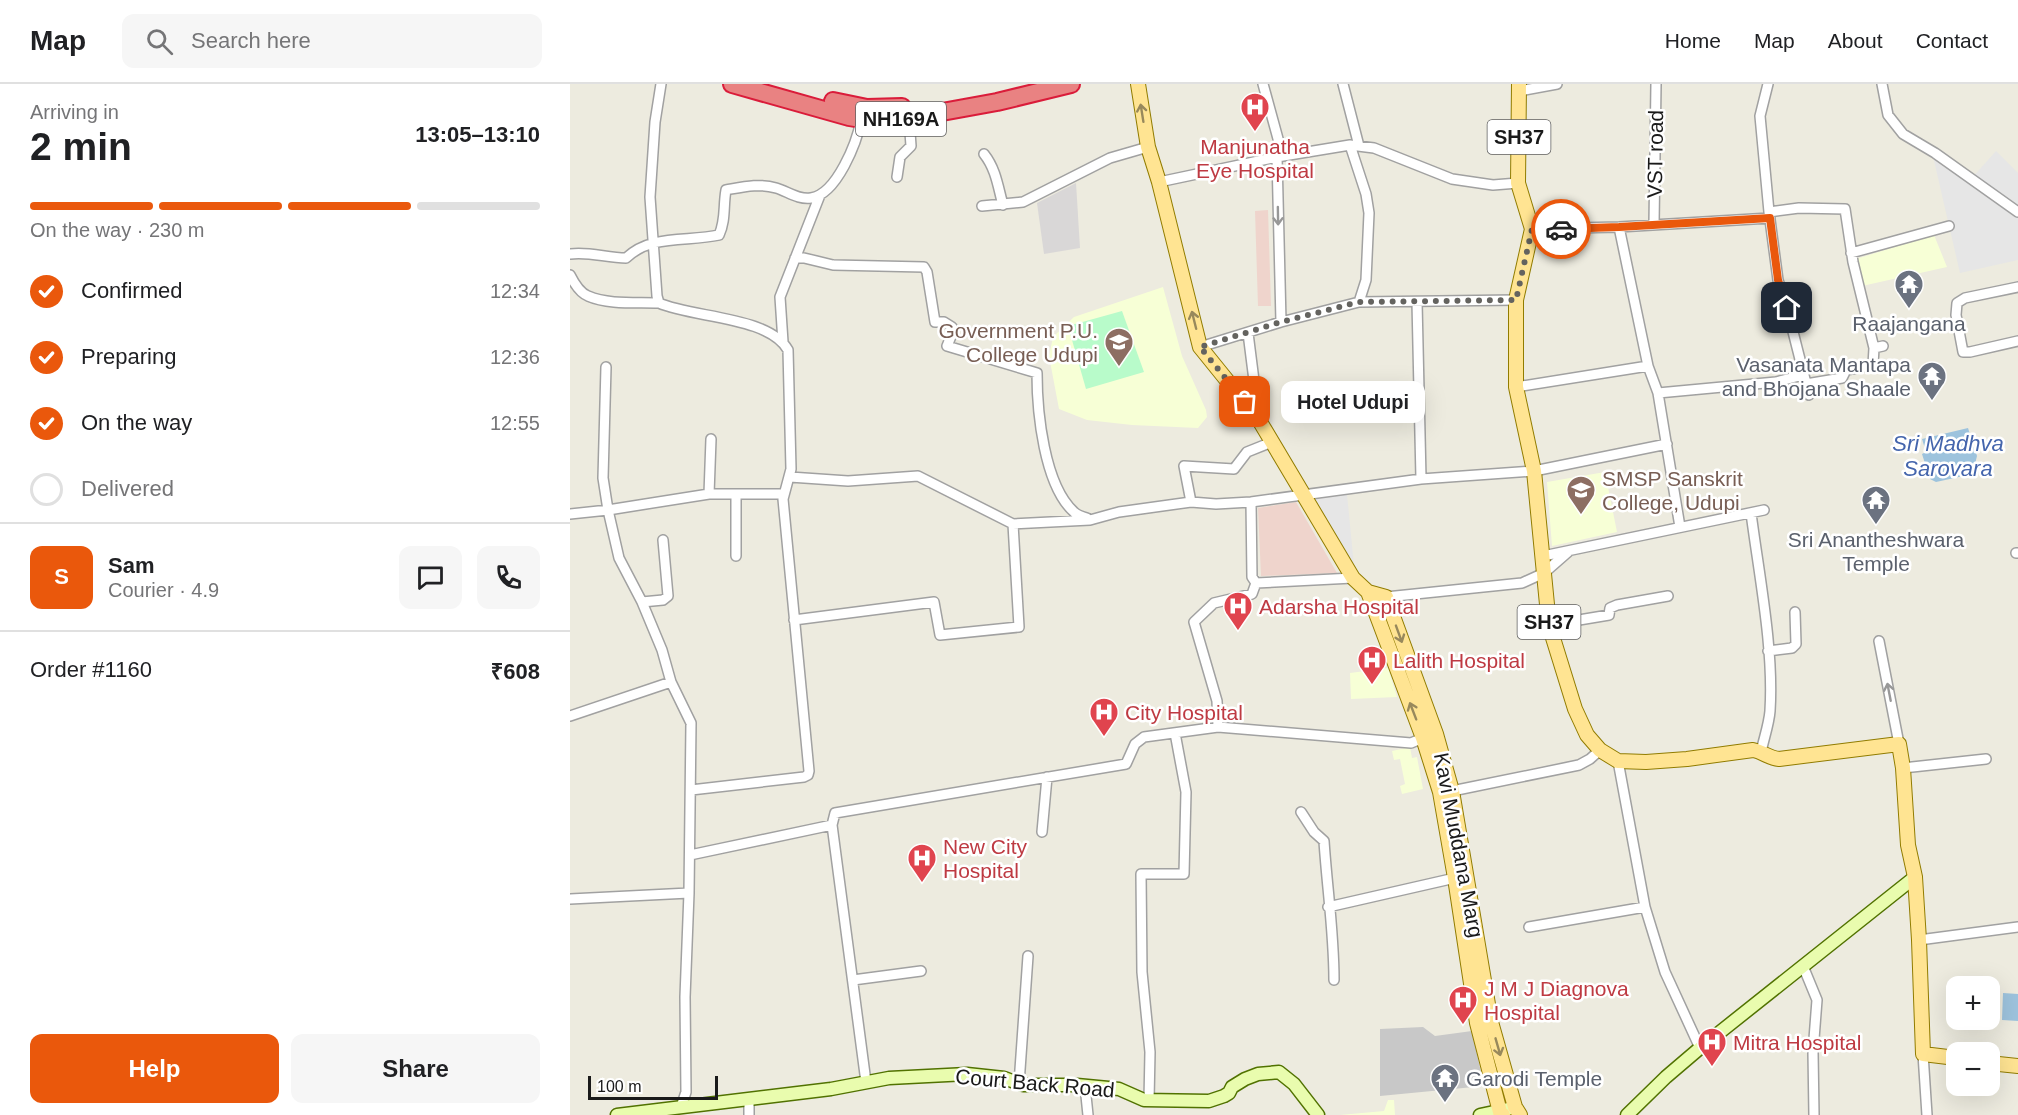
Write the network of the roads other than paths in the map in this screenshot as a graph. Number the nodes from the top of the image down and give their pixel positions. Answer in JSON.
{"nodes":[{"id":1,"x":661,"y":84,"type":"edge"},
{"id":2,"x":732,"y":84,"type":"edge"},
{"id":3,"x":771,"y":84,"type":"edge"},
{"id":4,"x":1026,"y":84,"type":"edge"},
{"id":5,"x":1071,"y":84,"type":"edge"},
{"id":6,"x":1138,"y":84,"type":"edge"},
{"id":7,"x":1263,"y":84,"type":"edge"},
{"id":8,"x":1343,"y":84,"type":"edge"},
{"id":9,"x":1557,"y":84,"type":"edge"},
{"id":10,"x":1656,"y":84,"type":"edge"},
{"id":11,"x":1768,"y":84,"type":"edge"},
{"id":12,"x":1882,"y":84,"type":"edge"},
{"id":13,"x":1519,"y":87,"type":"edge"},
{"id":14,"x":909,"y":118,"type":"junction"},
{"id":15,"x":861,"y":120,"type":"junction"},
{"id":16,"x":1354,"y":145,"type":"junction"},
{"id":17,"x":1148,"y":147,"type":"junction"},
{"id":18,"x":984,"y":154,"type":"dead end"},
{"id":19,"x":1277,"y":157,"type":"junction"},
{"id":20,"x":897,"y":177,"type":"dead end"},
{"id":21,"x":1160,"y":182,"type":"junction"},
{"id":22,"x":1518,"y":183,"type":"junction"},
{"id":23,"x":820,"y":195,"type":"junction"},
{"id":24,"x":1003,"y":205,"type":"junction"},
{"id":25,"x":981,"y":206,"type":"dead end"},
{"id":26,"x":2018,"y":212,"type":"edge"},
{"id":27,"x":1769,"y":215,"type":"junction"},
{"id":28,"x":1654,"y":224,"type":"junction"},
{"id":29,"x":1949,"y":226,"type":"dead end"},
{"id":30,"x":1619,"y":227,"type":"junction"},
{"id":31,"x":1532,"y":229,"type":"junction"},
{"id":32,"x":652,"y":243,"type":"junction"},
{"id":33,"x":570,"y":254,"type":"edge"},
{"id":34,"x":1851,"y":254,"type":"junction"},
{"id":35,"x":795,"y":258,"type":"junction"},
{"id":36,"x":570,"y":275,"type":"edge"},
{"id":37,"x":2018,"y":286,"type":"edge"},
{"id":38,"x":1516,"y":300,"type":"junction"},
{"id":39,"x":1359,"y":302,"type":"junction"},
{"id":40,"x":1417,"y":302,"type":"junction"},
{"id":41,"x":659,"y":303,"type":"junction"},
{"id":42,"x":1281,"y":322,"type":"junction"},
{"id":43,"x":1248,"y":333,"type":"junction"},
{"id":44,"x":2018,"y":341,"type":"edge"},
{"id":45,"x":783,"y":342,"type":"junction"},
{"id":46,"x":1200,"y":347,"type":"junction"},
{"id":47,"x":1648,"y":366,"type":"junction"},
{"id":48,"x":606,"y":367,"type":"dead end"},
{"id":49,"x":1805,"y":379,"type":"junction"},
{"id":50,"x":1516,"y":387,"type":"junction"},
{"id":51,"x":1658,"y":393,"type":"junction"},
{"id":52,"x":1809,"y":395,"type":"dead end"},
{"id":53,"x":1259,"y":420,"type":"junction"},
{"id":54,"x":711,"y":440,"type":"dead end"},
{"id":55,"x":1272,"y":442,"type":"junction"},
{"id":56,"x":1667,"y":444,"type":"junction"},
{"id":57,"x":1534,"y":471,"type":"junction"},
{"id":58,"x":789,"y":477,"type":"junction"},
{"id":59,"x":1421,"y":479,"type":"junction"},
{"id":60,"x":709,"y":494,"type":"junction"},
{"id":61,"x":736,"y":494,"type":"junction"},
{"id":62,"x":783,"y":494,"type":"junction"},
{"id":63,"x":1303,"y":495,"type":"junction"},
{"id":64,"x":1191,"y":502,"type":"junction"},
{"id":65,"x":1251,"y":502,"type":"junction"},
{"id":66,"x":608,"y":510,"type":"junction"},
{"id":67,"x":1764,"y":510,"type":"dead end"},
{"id":68,"x":570,"y":513,"type":"edge"},
{"id":69,"x":1751,"y":513,"type":"junction"},
{"id":70,"x":1090,"y":520,"type":"junction"},
{"id":71,"x":1013,"y":524,"type":"junction"},
{"id":72,"x":1680,"y":527,"type":"junction"},
{"id":73,"x":663,"y":540,"type":"dead end"},
{"id":74,"x":1570,"y":551,"type":"junction"},
{"id":75,"x":736,"y":556,"type":"dead end"},
{"id":76,"x":1543,"y":556,"type":"junction"},
{"id":77,"x":1544,"y":573,"type":"junction"},
{"id":78,"x":1353,"y":578,"type":"junction"},
{"id":79,"x":1256,"y":583,"type":"junction"},
{"id":80,"x":1368,"y":592,"type":"junction"},
{"id":81,"x":1668,"y":596,"type":"dead end"},
{"id":82,"x":1386,"y":597,"type":"junction"},
{"id":83,"x":642,"y":602,"type":"junction"},
{"id":84,"x":1795,"y":612,"type":"dead end"},
{"id":85,"x":794,"y":620,"type":"junction"},
{"id":86,"x":1549,"y":625,"type":"junction"},
{"id":87,"x":1879,"y":641,"type":"dead end"},
{"id":88,"x":1768,"y":651,"type":"junction"},
{"id":89,"x":671,"y":682,"type":"junction"},
{"id":90,"x":570,"y":716,"type":"edge"},
{"id":91,"x":1218,"y":727,"type":"junction"},
{"id":92,"x":1175,"y":733,"type":"junction"},
{"id":93,"x":1423,"y":738,"type":"junction"},
{"id":94,"x":1899,"y":744,"type":"junction"},
{"id":95,"x":1600,"y":750,"type":"junction"},
{"id":96,"x":1761,"y":752,"type":"junction"},
{"id":97,"x":1986,"y":759,"type":"dead end"},
{"id":98,"x":1618,"y":761,"type":"junction"},
{"id":99,"x":1903,"y":768,"type":"junction"},
{"id":100,"x":1047,"y":777,"type":"junction"},
{"id":101,"x":691,"y":790,"type":"junction"},
{"id":102,"x":1452,"y":791,"type":"junction"},
{"id":103,"x":1301,"y":812,"type":"dead end"},
{"id":104,"x":832,"y":825,"type":"junction"},
{"id":105,"x":1042,"y":832,"type":"dead end"},
{"id":106,"x":690,"y":855,"type":"junction"},
{"id":107,"x":1915,"y":877,"type":"junction"},
{"id":108,"x":1455,"y":878,"type":"junction"},
{"id":109,"x":689,"y":893,"type":"junction"},
{"id":110,"x":570,"y":899,"type":"edge"},
{"id":111,"x":1328,"y":907,"type":"junction"},
{"id":112,"x":1645,"y":907,"type":"junction"},
{"id":113,"x":1529,"y":927,"type":"dead end"},
{"id":114,"x":2018,"y":927,"type":"edge"},
{"id":115,"x":1919,"y":940,"type":"junction"},
{"id":116,"x":1028,"y":956,"type":"dead end"},
{"id":117,"x":1803,"y":966,"type":"junction"},
{"id":118,"x":921,"y":970,"type":"dead end"},
{"id":119,"x":853,"y":980,"type":"junction"},
{"id":120,"x":1334,"y":980,"type":"dead end"},
{"id":121,"x":1700,"y":1048,"type":"junction"},
{"id":122,"x":1923,"y":1054,"type":"junction"},
{"id":123,"x":1946,"y":1057,"type":"edge"},
{"id":124,"x":2000,"y":1064,"type":"edge"},
{"id":125,"x":2018,"y":1066,"type":"edge"},
{"id":126,"x":866,"y":1082,"type":"junction"},
{"id":127,"x":1019,"y":1084,"type":"junction"},
{"id":128,"x":1085,"y":1086,"type":"junction"},
{"id":129,"x":749,"y":1098,"type":"junction"},
{"id":130,"x":1149,"y":1100,"type":"junction"},
{"id":131,"x":681,"y":1107,"type":"junction"},
{"id":132,"x":1518,"y":1111,"type":"edge"},
{"id":133,"x":1502,"y":1113,"type":"edge"},
{"id":134,"x":617,"y":1115,"type":"edge"},
{"id":135,"x":749,"y":1115,"type":"edge"},
{"id":136,"x":1088,"y":1115,"type":"edge"},
{"id":137,"x":1318,"y":1115,"type":"edge"},
{"id":138,"x":1480,"y":1115,"type":"edge"},
{"id":139,"x":1628,"y":1115,"type":"edge"},
{"id":140,"x":1814,"y":1115,"type":"edge"},
{"id":141,"x":1927,"y":1115,"type":"edge"}],
"edges":[{"from":1,"to":32,"type":"street"},
{"from":2,"to":15,"type":"highway","number":"NH169A"},
{"from":3,"to":4,"type":"highway","number":"NH169A"},
{"from":5,"to":14,"type":"highway","number":"NH169A"},
{"from":17,"to":6,"type":"main road","one_way":true},
{"from":7,"to":19,"type":"street"},
{"from":8,"to":16,"type":"street"},
{"from":9,"to":13,"type":"street"},
{"from":10,"to":28,"type":"street","name":"VST road"},
{"from":11,"to":27,"type":"street"},
{"from":12,"to":26,"type":"street"},
{"from":13,"to":22,"type":"main road","number":"SH37"},
{"from":14,"to":15,"type":"highway","number":"NH169A"},
{"from":14,"to":20,"type":"street"},
{"from":15,"to":23,"type":"street"},
{"from":16,"to":19,"type":"street"},
{"from":16,"to":22,"type":"street"},
{"from":16,"to":39,"type":"street"},
{"from":17,"to":21,"type":"main road"},
{"from":17,"to":24,"type":"street"},
{"from":18,"to":24,"type":"street"},
{"from":19,"to":21,"type":"street"},
{"from":19,"to":42,"type":"street","one_way":true},
{"from":46,"to":21,"type":"main road","one_way":true},
{"from":22,"to":31,"type":"main road","number":"SH37"},
{"from":23,"to":32,"type":"street"},
{"from":23,"to":35,"type":"street"},
{"from":24,"to":25,"type":"street"},
{"from":27,"to":28,"type":"street"},
{"from":27,"to":34,"type":"street"},
{"from":27,"to":49,"type":"street"},
{"from":28,"to":30,"type":"street"},
{"from":29,"to":34,"type":"street"},
{"from":30,"to":31,"type":"street"},
{"from":30,"to":47,"type":"street"},
{"from":31,"to":38,"type":"main road","number":"SH37"},
{"from":32,"to":33,"type":"street"},
{"from":32,"to":41,"type":"street"},
{"from":34,"to":49,"type":"street"},
{"from":35,"to":45,"type":"street"},
{"from":35,"to":70,"type":"street"},
{"from":36,"to":41,"type":"street"},
{"from":37,"to":44,"type":"street"},
{"from":38,"to":40,"type":"street"},
{"from":38,"to":50,"type":"main road","number":"SH37"},
{"from":39,"to":40,"type":"street"},
{"from":39,"to":42,"type":"street"},
{"from":40,"to":59,"type":"street"},
{"from":41,"to":45,"type":"street"},
{"from":42,"to":43,"type":"street"},
{"from":43,"to":46,"type":"street"},
{"from":43,"to":53,"type":"street"},
{"from":45,"to":58,"type":"street"},
{"from":46,"to":53,"type":"main road","name":"Kavi Muddana Marg"},
{"from":47,"to":50,"type":"street"},
{"from":47,"to":51,"type":"street"},
{"from":48,"to":66,"type":"street"},
{"from":49,"to":51,"type":"street"},
{"from":49,"to":52,"type":"street"},
{"from":50,"to":57,"type":"main road","number":"SH37"},
{"from":51,"to":56,"type":"street"},
{"from":53,"to":55,"type":"main road","name":"Kavi Muddana Marg"},
{"from":54,"to":60,"type":"street"},
{"from":55,"to":63,"type":"main road","name":"Kavi Muddana Marg"},
{"from":55,"to":64,"type":"street"},
{"from":56,"to":57,"type":"street"},
{"from":56,"to":72,"type":"street"},
{"from":57,"to":59,"type":"street"},
{"from":57,"to":76,"type":"main road","number":"SH37"},
{"from":58,"to":62,"type":"street"},
{"from":58,"to":71,"type":"street"},
{"from":59,"to":63,"type":"street"},
{"from":60,"to":61,"type":"street"},
{"from":60,"to":66,"type":"street"},
{"from":61,"to":62,"type":"street"},
{"from":61,"to":75,"type":"street"},
{"from":62,"to":85,"type":"street"},
{"from":63,"to":65,"type":"street"},
{"from":63,"to":78,"type":"main road","name":"Kavi Muddana Marg"},
{"from":64,"to":65,"type":"street"},
{"from":64,"to":70,"type":"street"},
{"from":65,"to":79,"type":"street"},
{"from":66,"to":68,"type":"street"},
{"from":66,"to":83,"type":"street"},
{"from":67,"to":69,"type":"street"},
{"from":69,"to":72,"type":"street"},
{"from":69,"to":88,"type":"street"},
{"from":70,"to":71,"type":"street"},
{"from":71,"to":85,"type":"street"},
{"from":72,"to":74,"type":"street"},
{"from":73,"to":83,"type":"street"},
{"from":74,"to":76,"type":"street"},
{"from":74,"to":77,"type":"street"},
{"from":76,"to":77,"type":"main road","number":"SH37"},
{"from":77,"to":82,"type":"street"},
{"from":77,"to":86,"type":"main road","number":"SH37"},
{"from":78,"to":79,"type":"street"},
{"from":78,"to":80,"type":"main road","name":"Kavi Muddana Marg"},
{"from":79,"to":91,"type":"street"},
{"from":80,"to":82,"type":"main road","name":"Kavi Muddana Marg"},
{"from":93,"to":80,"type":"main road","name":"Kavi Muddana Marg","one_way":true},
{"from":81,"to":86,"type":"street"},
{"from":82,"to":102,"type":"main road","name":"Kavi Muddana Marg","one_way":true},
{"from":83,"to":89,"type":"street"},
{"from":84,"to":88,"type":"street"},
{"from":85,"to":101,"type":"street"},
{"from":86,"to":95,"type":"main road","number":"SH37"},
{"from":94,"to":87,"type":"street","one_way":true},
{"from":88,"to":96,"type":"street"},
{"from":89,"to":90,"type":"street"},
{"from":89,"to":101,"type":"street"},
{"from":91,"to":92,"type":"street"},
{"from":91,"to":93,"type":"street"},
{"from":92,"to":100,"type":"street"},
{"from":92,"to":130,"type":"street"},
{"from":93,"to":108,"type":"main road","name":"Kavi Muddana Marg"},
{"from":94,"to":96,"type":"main road","number":"SH37"},
{"from":94,"to":99,"type":"main road"},
{"from":95,"to":98,"type":"main road","number":"SH37"},
{"from":95,"to":102,"type":"street"},
{"from":96,"to":98,"type":"main road","number":"SH37"},
{"from":97,"to":99,"type":"street"},
{"from":98,"to":112,"type":"street"},
{"from":99,"to":107,"type":"main road"},
{"from":100,"to":104,"type":"street"},
{"from":100,"to":105,"type":"street"},
{"from":101,"to":106,"type":"street"},
{"from":102,"to":132,"type":"main road","name":"Kavi Muddana Marg","one_way":true},
{"from":103,"to":111,"type":"street"},
{"from":104,"to":106,"type":"street"},
{"from":104,"to":119,"type":"street"},
{"from":106,"to":109,"type":"street"},
{"from":107,"to":115,"type":"main road"},
{"from":107,"to":117,"type":"street"},
{"from":108,"to":111,"type":"street"},
{"from":108,"to":133,"type":"main road","name":"Kavi Muddana Marg"},
{"from":109,"to":110,"type":"street"},
{"from":109,"to":131,"type":"street"},
{"from":111,"to":120,"type":"street"},
{"from":112,"to":113,"type":"street"},
{"from":112,"to":121,"type":"street"},
{"from":114,"to":115,"type":"street"},
{"from":115,"to":122,"type":"main road"},
{"from":116,"to":127,"type":"street"},
{"from":117,"to":121,"type":"street"},
{"from":117,"to":140,"type":"street"},
{"from":118,"to":119,"type":"street"},
{"from":119,"to":126,"type":"street"},
{"from":121,"to":139,"type":"street"},
{"from":122,"to":123,"type":"main road"},
{"from":122,"to":141,"type":"street"},
{"from":124,"to":125,"type":"main road"},
{"from":126,"to":127,"type":"street","name":"Court Back Road"},
{"from":126,"to":129,"type":"street","name":"Court Back Road"},
{"from":127,"to":128,"type":"street","name":"Court Back Road"},
{"from":128,"to":130,"type":"street","name":"Court Back Road"},
{"from":128,"to":136,"type":"street"},
{"from":129,"to":131,"type":"street","name":"Court Back Road"},
{"from":129,"to":135,"type":"street"},
{"from":130,"to":137,"type":"street","name":"Court Back Road"},
{"from":131,"to":134,"type":"street","name":"Court Back Road"},
{"from":132,"to":133,"type":"street"},
{"from":133,"to":138,"type":"street"}]}
